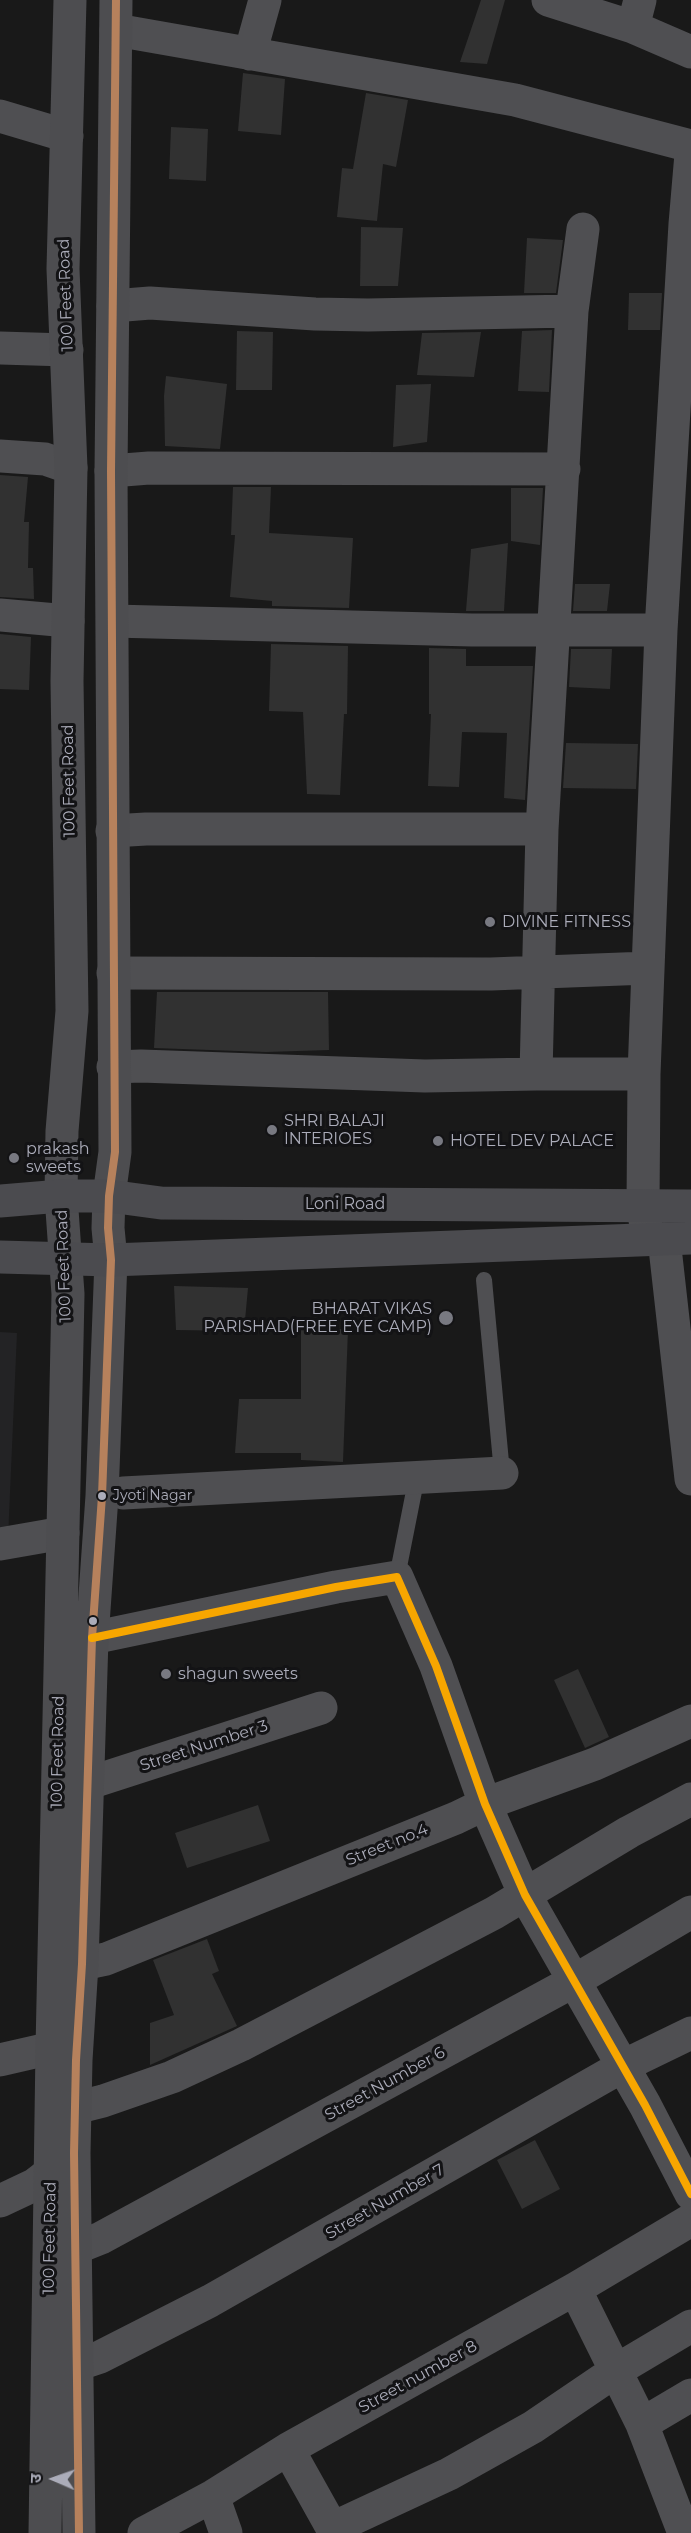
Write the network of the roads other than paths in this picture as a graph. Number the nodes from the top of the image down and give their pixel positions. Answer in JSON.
{"nodes":[{"id":1,"x":70,"y":0,"type":"edge"},
{"id":2,"x":265,"y":0,"type":"edge"},
{"id":3,"x":548,"y":0,"type":"edge"},
{"id":4,"x":636,"y":13,"type":"edge"},
{"id":5,"x":116,"y":15,"type":"edge"},
{"id":6,"x":691,"y":52,"type":"edge"},
{"id":7,"x":250,"y":54,"type":"junction"},
{"id":8,"x":0,"y":116,"type":"edge"},
{"id":9,"x":67,"y":136,"type":"junction"},
{"id":10,"x":691,"y":146,"type":"edge"},
{"id":11,"x":691,"y":154,"type":"edge"},
{"id":12,"x":583,"y":230,"type":"dead end"},
{"id":13,"x":113,"y":306,"type":"junction"},
{"id":14,"x":572,"y":311,"type":"junction"},
{"id":15,"x":685,"y":313,"type":"edge"},
{"id":16,"x":0,"y":348,"type":"edge"},
{"id":17,"x":67,"y":350,"type":"junction"},
{"id":18,"x":113,"y":352,"type":"junction"},
{"id":19,"x":0,"y":456,"type":"edge"},
{"id":20,"x":71,"y":468,"type":"junction"},
{"id":21,"x":564,"y":469,"type":"junction"},
{"id":22,"x":111,"y":471,"type":"junction"},
{"id":23,"x":0,"y":615,"type":"edge"},
{"id":24,"x":68,"y":621,"type":"junction"},
{"id":25,"x":113,"y":621,"type":"junction"},
{"id":26,"x":554,"y":630,"type":"junction"},
{"id":27,"x":661,"y":630,"type":"junction"},
{"id":28,"x":542,"y":829,"type":"junction"},
{"id":29,"x":112,"y":831,"type":"junction"},
{"id":30,"x":648,"y":968,"type":"junction"},
{"id":31,"x":113,"y":973,"type":"junction"},
{"id":32,"x":538,"y":973,"type":"junction"},
{"id":33,"x":113,"y":1067,"type":"junction"},
{"id":34,"x":536,"y":1074,"type":"junction"},
{"id":35,"x":645,"y":1074,"type":"junction"},
{"id":36,"x":61,"y":1196,"type":"junction"},
{"id":37,"x":109,"y":1196,"type":"junction"},
{"id":38,"x":0,"y":1201,"type":"edge"},
{"id":39,"x":643,"y":1206,"type":"junction"},
{"id":40,"x":691,"y":1206,"type":"edge"},
{"id":41,"x":668,"y":1239,"type":"edge"},
{"id":42,"x":0,"y":1257,"type":"edge"},
{"id":43,"x":66,"y":1258,"type":"junction"},
{"id":44,"x":111,"y":1260,"type":"junction"},
{"id":45,"x":484,"y":1280,"type":"dead end"},
{"id":46,"x":502,"y":1473,"type":"joint"},
{"id":47,"x":417,"y":1476,"type":"junction"},
{"id":48,"x":691,"y":1479,"type":"edge"},
{"id":49,"x":123,"y":1493,"type":"dead end"},
{"id":50,"x":63,"y":1533,"type":"junction"},
{"id":51,"x":0,"y":1544,"type":"edge"},
{"id":52,"x":397,"y":1577,"type":"junction"},
{"id":53,"x":92,"y":1638,"type":"junction"},
{"id":54,"x":321,"y":1708,"type":"dead end"},
{"id":55,"x":691,"y":1721,"type":"edge"},
{"id":56,"x":86,"y":1784,"type":"junction"},
{"id":57,"x":691,"y":1798,"type":"edge"},
{"id":58,"x":485,"y":1804,"type":"junction"},
{"id":59,"x":525,"y":1895,"type":"junction"},
{"id":60,"x":691,"y":1912,"type":"edge"},
{"id":61,"x":82,"y":1964,"type":"junction"},
{"id":62,"x":574,"y":1981,"type":"junction"},
{"id":63,"x":691,"y":2032,"type":"edge"},
{"id":64,"x":52,"y":2048,"type":"junction"},
{"id":65,"x":0,"y":2060,"type":"edge"},
{"id":66,"x":623,"y":2066,"type":"junction"},
{"id":67,"x":75,"y":2108,"type":"junction"},
{"id":68,"x":63,"y":2163,"type":"junction"},
{"id":69,"x":691,"y":2194,"type":"edge"},
{"id":70,"x":0,"y":2201,"type":"edge"},
{"id":71,"x":691,"y":2220,"type":"edge"},
{"id":72,"x":76,"y":2248,"type":"junction"},
{"id":73,"x":575,"y":2289,"type":"junction"},
{"id":74,"x":691,"y":2326,"type":"edge"},
{"id":75,"x":76,"y":2365,"type":"junction"},
{"id":76,"x":617,"y":2370,"type":"junction"},
{"id":77,"x":691,"y":2395,"type":"edge"},
{"id":78,"x":642,"y":2424,"type":"junction"},
{"id":79,"x":288,"y":2449,"type":"junction"},
{"id":80,"x":213,"y":2496,"type":"junction"},
{"id":81,"x":681,"y":2529,"type":"edge"},
{"id":82,"x":334,"y":2531,"type":"edge"},
{"id":83,"x":45,"y":2533,"type":"edge"},
{"id":84,"x":79,"y":2533,"type":"edge"},
{"id":85,"x":144,"y":2533,"type":"edge"},
{"id":86,"x":226,"y":2533,"type":"edge"}],
"edges":[{"from":1,"to":9,"type":"main road","name":"100 Feet Road"},
{"from":2,"to":7,"type":"street"},
{"from":3,"to":4,"type":"street"},
{"from":4,"to":6,"type":"street"},
{"from":5,"to":7,"type":"street"},
{"from":5,"to":13,"type":"main road","name":"100 Feet Road"},
{"from":7,"to":10,"type":"street"},
{"from":8,"to":9,"type":"street"},
{"from":9,"to":17,"type":"main road","name":"100 Feet Road"},
{"from":11,"to":15,"type":"street"},
{"from":12,"to":14,"type":"street"},
{"from":13,"to":14,"type":"street"},
{"from":13,"to":18,"type":"main road","name":"100 Feet Road"},
{"from":14,"to":21,"type":"street"},
{"from":15,"to":27,"type":"street"},
{"from":16,"to":17,"type":"street"},
{"from":17,"to":18,"type":"main road"},
{"from":17,"to":20,"type":"main road","name":"100 Feet Road"},
{"from":18,"to":22,"type":"main road","name":"100 Feet Road"},
{"from":19,"to":20,"type":"street"},
{"from":20,"to":24,"type":"main road","name":"100 Feet Road"},
{"from":21,"to":22,"type":"street"},
{"from":21,"to":26,"type":"street"},
{"from":22,"to":25,"type":"main road","name":"100 Feet Road"},
{"from":23,"to":24,"type":"street"},
{"from":24,"to":36,"type":"main road","name":"100 Feet Road"},
{"from":25,"to":26,"type":"street"},
{"from":25,"to":29,"type":"main road","name":"100 Feet Road"},
{"from":26,"to":27,"type":"street"},
{"from":26,"to":28,"type":"street"},
{"from":27,"to":30,"type":"street"},
{"from":28,"to":29,"type":"street"},
{"from":28,"to":32,"type":"street"},
{"from":29,"to":31,"type":"main road","name":"100 Feet Road"},
{"from":30,"to":32,"type":"street"},
{"from":30,"to":35,"type":"street"},
{"from":31,"to":32,"type":"street"},
{"from":31,"to":33,"type":"main road","name":"100 Feet Road"},
{"from":32,"to":34,"type":"street"},
{"from":33,"to":34,"type":"street"},
{"from":33,"to":37,"type":"main road","name":"100 Feet Road"},
{"from":34,"to":35,"type":"street"},
{"from":35,"to":39,"type":"street"},
{"from":36,"to":37,"type":"highway","name":"Loni Road"},
{"from":36,"to":38,"type":"highway","name":"Loni Road"},
{"from":36,"to":43,"type":"main road","name":"100 Feet Road"},
{"from":37,"to":39,"type":"highway","name":"Loni Road"},
{"from":37,"to":44,"type":"main road","name":"100 Feet Road"},
{"from":39,"to":40,"type":"highway","name":"Loni Road"},
{"from":39,"to":41,"type":"street"},
{"from":41,"to":44,"type":"highway"},
{"from":41,"to":48,"type":"street"},
{"from":42,"to":43,"type":"highway"},
{"from":43,"to":44,"type":"highway"},
{"from":43,"to":50,"type":"main road","name":"100 Feet Road"},
{"from":44,"to":53,"type":"main road","name":"100 Feet Road"},
{"from":45,"to":46,"type":"lane"},
{"from":46,"to":47,"type":"street"},
{"from":47,"to":49,"type":"street"},
{"from":47,"to":52,"type":"lane"},
{"from":50,"to":51,"type":"street"},
{"from":50,"to":64,"type":"main road","name":"100 Feet Road"},
{"from":52,"to":53,"type":"street"},
{"from":52,"to":58,"type":"street"},
{"from":53,"to":56,"type":"main road","name":"100 Feet Road"},
{"from":54,"to":56,"type":"street","name":"Street Number 3"},
{"from":55,"to":58,"type":"street","name":"Street no.4"},
{"from":56,"to":61,"type":"main road","name":"100 Feet Road"},
{"from":57,"to":59,"type":"street"},
{"from":58,"to":59,"type":"street"},
{"from":58,"to":61,"type":"street","name":"Street no.4"},
{"from":59,"to":62,"type":"street"},
{"from":59,"to":67,"type":"street"},
{"from":60,"to":62,"type":"street","name":"Street Number 6"},
{"from":61,"to":67,"type":"main road","name":"100 Feet Road"},
{"from":62,"to":66,"type":"street"},
{"from":62,"to":72,"type":"street","name":"Street Number 6"},
{"from":63,"to":66,"type":"street","name":"Street Number 7"},
{"from":64,"to":65,"type":"street"},
{"from":64,"to":68,"type":"main road","name":"100 Feet Road"},
{"from":66,"to":69,"type":"street"},
{"from":66,"to":75,"type":"street","name":"Street Number 7"},
{"from":67,"to":68,"type":"main road","name":"100 Feet Road"},
{"from":68,"to":70,"type":"street"},
{"from":68,"to":72,"type":"main road","name":"100 Feet Road"},
{"from":68,"to":83,"type":"main road","name":"100 Feet Road"},
{"from":71,"to":73,"type":"street","name":"Street number 8"},
{"from":72,"to":75,"type":"main road","name":"100 Feet Road"},
{"from":73,"to":76,"type":"street"},
{"from":73,"to":79,"type":"street","name":"Street number 8"},
{"from":74,"to":76,"type":"street"},
{"from":75,"to":84,"type":"main road","name":"100 Feet Road"},
{"from":76,"to":78,"type":"street"},
{"from":76,"to":82,"type":"street"},
{"from":77,"to":78,"type":"street"},
{"from":78,"to":81,"type":"street"},
{"from":79,"to":80,"type":"street","name":"Street number 8"},
{"from":79,"to":82,"type":"street"},
{"from":80,"to":85,"type":"street","name":"Street number 8"},
{"from":80,"to":86,"type":"street"}]}
